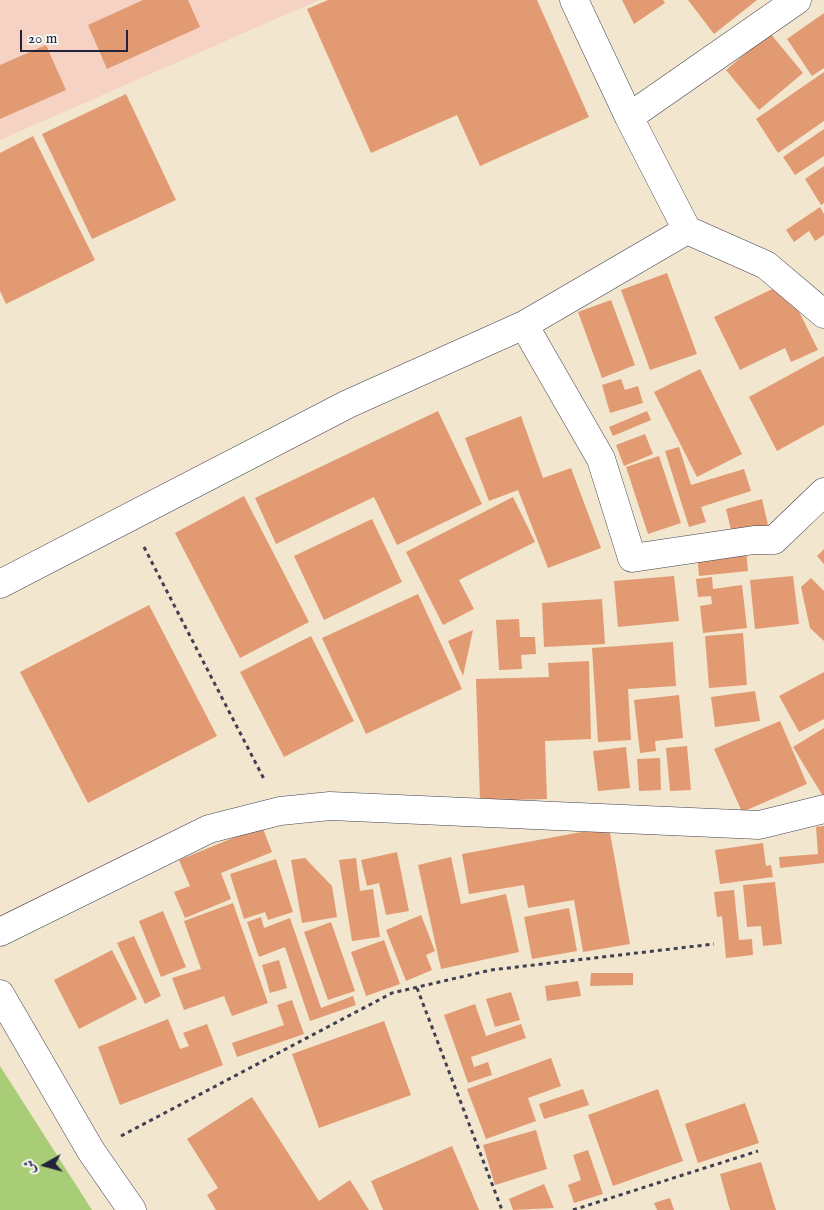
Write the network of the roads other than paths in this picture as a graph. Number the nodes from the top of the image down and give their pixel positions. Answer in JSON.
{"nodes":[{"id":1,"x":574,"y":0,"type":"edge"},
{"id":2,"x":797,"y":0,"type":"edge"},
{"id":3,"x":629,"y":117,"type":"junction"},
{"id":4,"x":688,"y":230,"type":"junction"},
{"id":5,"x":824,"y":314,"type":"edge"},
{"id":6,"x":524,"y":325,"type":"junction"},
{"id":7,"x":824,"y":492,"type":"edge"},
{"id":8,"x":0,"y":584,"type":"edge"},
{"id":9,"x":824,"y":809,"type":"edge"},
{"id":10,"x":0,"y":932,"type":"edge"},
{"id":11,"x":0,"y":994,"type":"edge"},
{"id":12,"x":132,"y":1210,"type":"edge"}],
"edges":[{"from":1,"to":3,"type":"street"},
{"from":2,"to":3,"type":"street"},
{"from":3,"to":4,"type":"street"},
{"from":4,"to":5,"type":"street"},
{"from":4,"to":6,"type":"street"},
{"from":6,"to":7,"type":"street"},
{"from":6,"to":8,"type":"street"},
{"from":9,"to":10,"type":"street"},
{"from":11,"to":12,"type":"street"}]}
